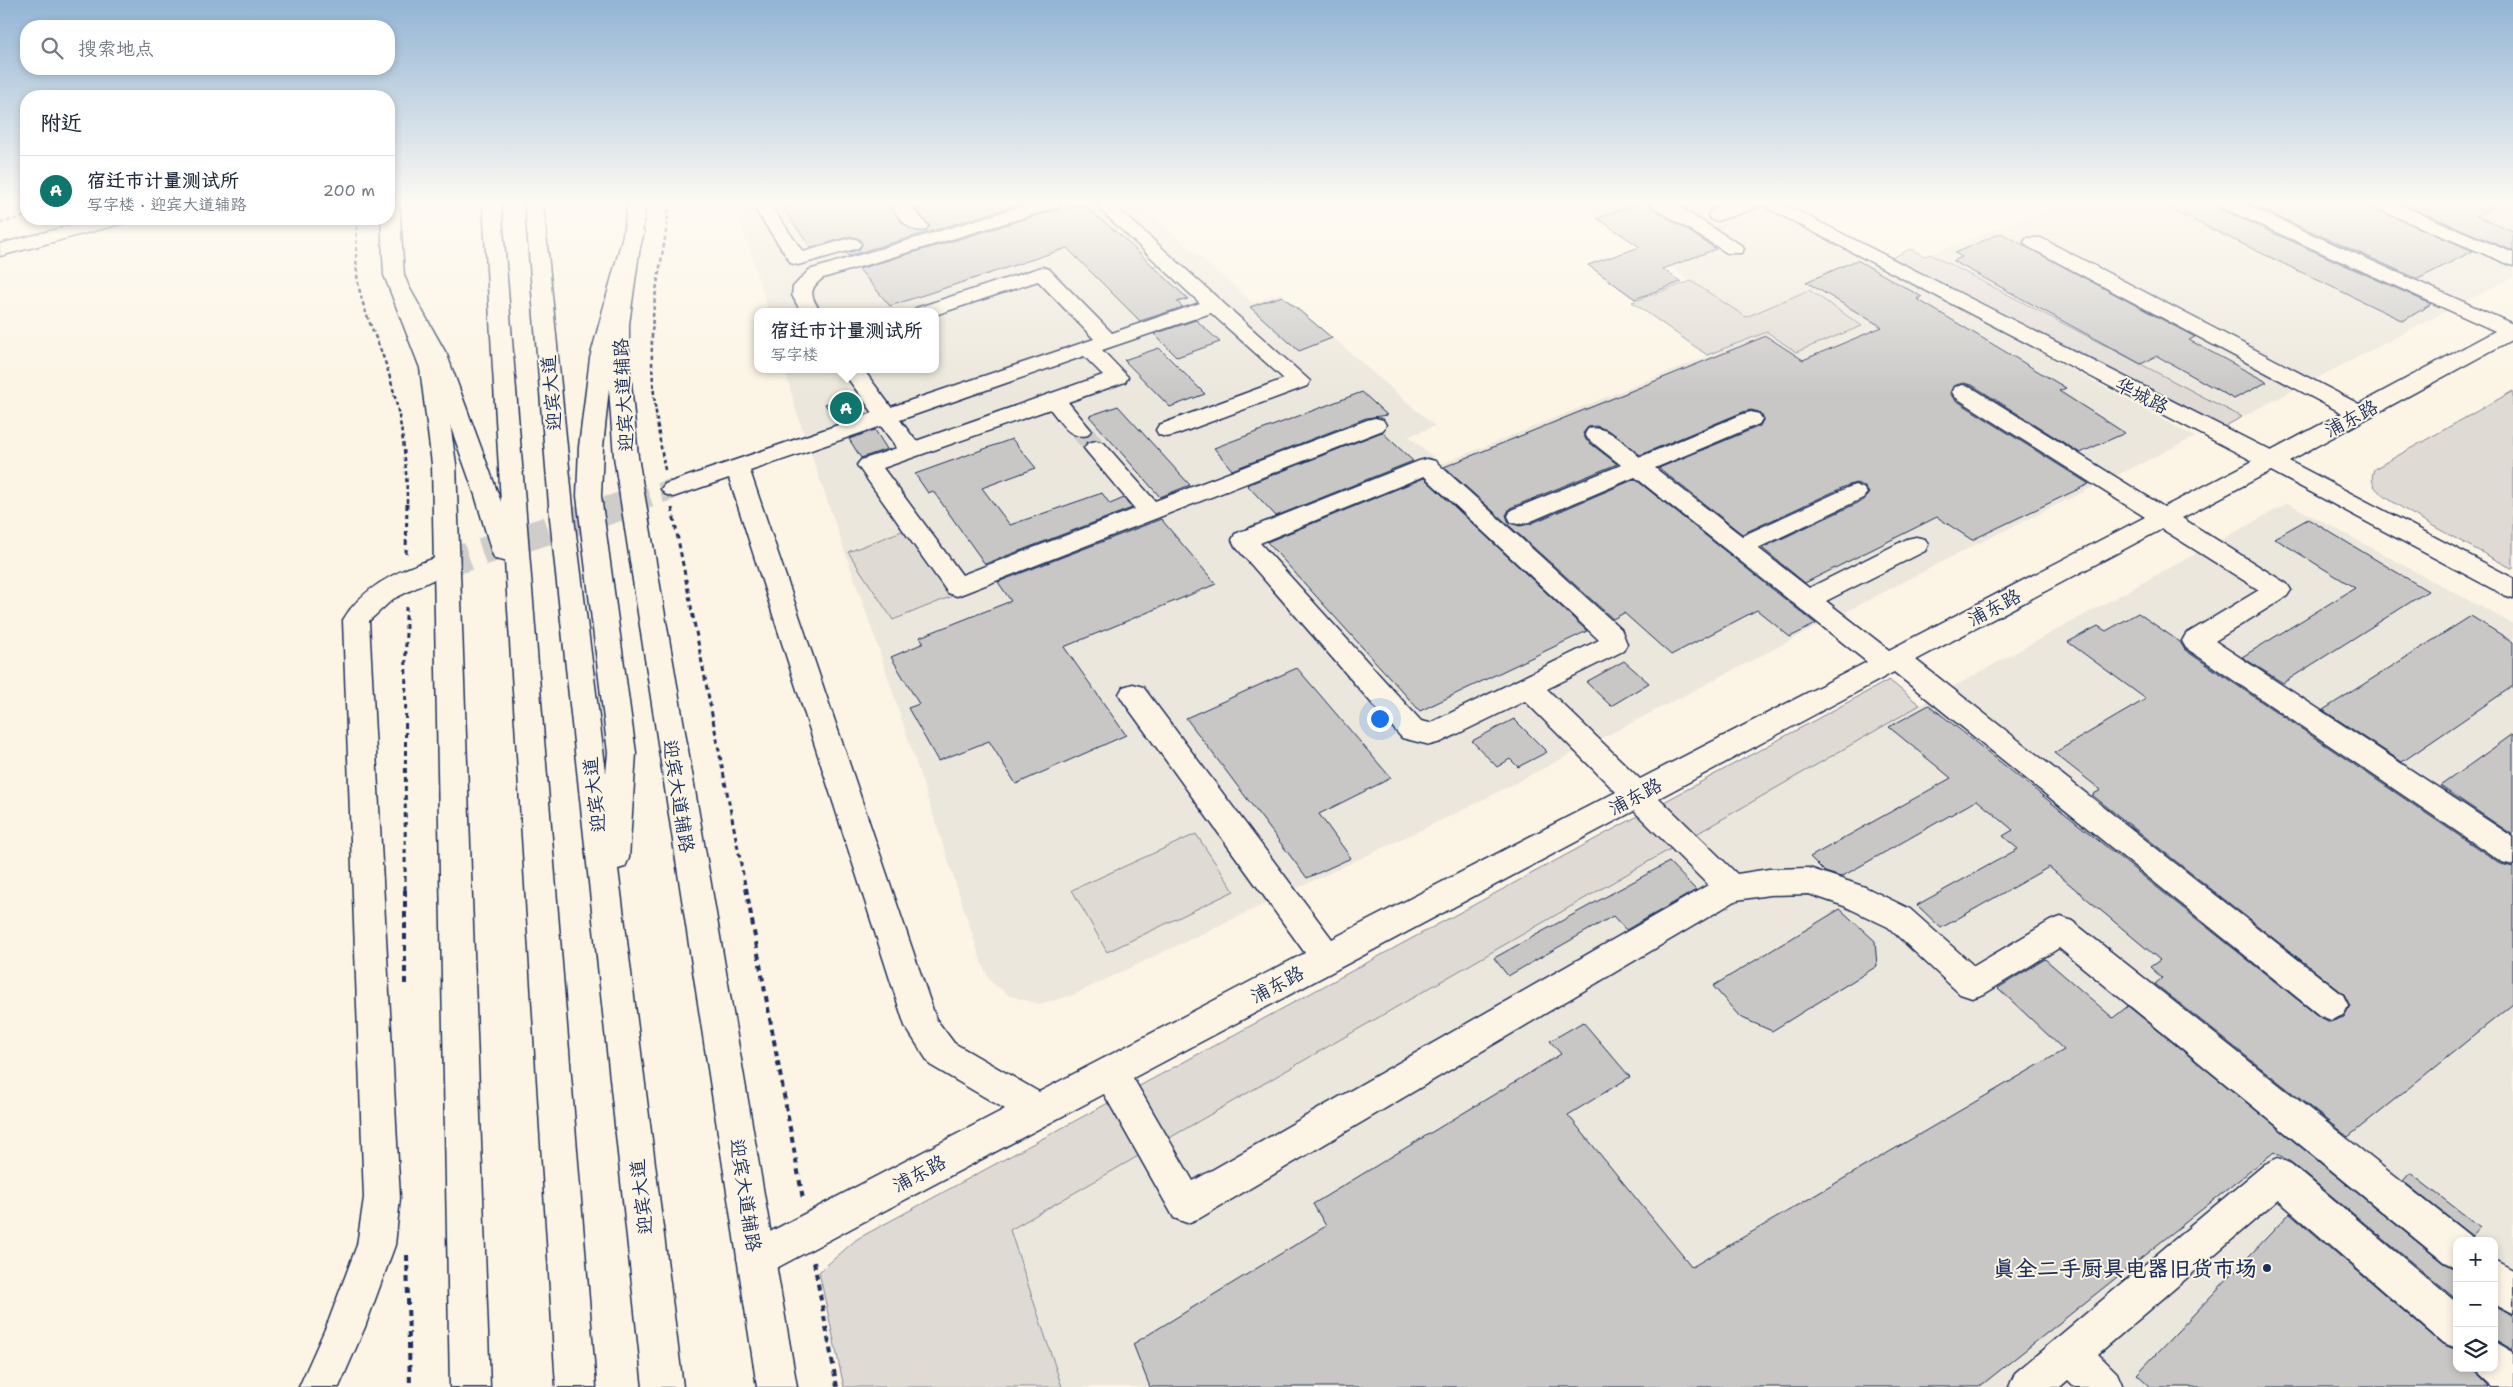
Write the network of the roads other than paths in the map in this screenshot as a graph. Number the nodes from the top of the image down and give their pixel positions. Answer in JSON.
{"nodes":[{"id":1,"x":394,"y":268,"type":"edge"},
{"id":2,"x":496,"y":268,"type":"edge"},
{"id":3,"x":540,"y":268,"type":"edge"},
{"id":4,"x":625,"y":268,"type":"edge"},
{"id":5,"x":629,"y":268,"type":"edge"},
{"id":6,"x":837,"y":268,"type":"edge"},
{"id":7,"x":1173,"y":268,"type":"edge"},
{"id":8,"x":1896,"y":268,"type":"edge"},
{"id":9,"x":2083,"y":268,"type":"edge"},
{"id":10,"x":2373,"y":268,"type":"edge"},
{"id":11,"x":398,"y":284,"type":"junction"},
{"id":12,"x":1214,"y":305,"type":"junction"},
{"id":13,"x":808,"y":308,"type":"edge"},
{"id":14,"x":936,"y":308,"type":"edge"},
{"id":15,"x":2512,"y":331,"type":"edge"},
{"id":16,"x":1098,"y":345,"type":"junction"},
{"id":17,"x":855,"y":373,"type":"edge"},
{"id":18,"x":1963,"y":392,"type":"dead end"},
{"id":19,"x":1054,"y":400,"type":"junction"},
{"id":20,"x":2359,"y":414,"type":"junction"},
{"id":21,"x":887,"y":417,"type":"junction"},
{"id":22,"x":1751,"y":419,"type":"dead end"},
{"id":23,"x":1375,"y":425,"type":"dead end"},
{"id":24,"x":1080,"y":430,"type":"tunnel mouth"},
{"id":25,"x":1167,"y":430,"type":"dead end"},
{"id":26,"x":1596,"y":434,"type":"dead end"},
{"id":27,"x":1096,"y":448,"type":"tunnel mouth"},
{"id":28,"x":911,"y":451,"type":"junction"},
{"id":29,"x":2270,"y":461,"type":"junction"},
{"id":30,"x":1638,"y":467,"type":"junction"},
{"id":31,"x":737,"y":468,"type":"junction"},
{"id":32,"x":669,"y":487,"type":"tunnel mouth"},
{"id":33,"x":1855,"y":492,"type":"dead end"},
{"id":34,"x":1151,"y":512,"type":"junction"},
{"id":35,"x":1520,"y":516,"type":"dead end"},
{"id":36,"x":2164,"y":518,"type":"junction"},
{"id":37,"x":1916,"y":545,"type":"dead end"},
{"id":38,"x":1739,"y":547,"type":"junction"},
{"id":39,"x":442,"y":565,"type":"tunnel mouth"},
{"id":40,"x":2513,"y":590,"type":"edge"},
{"id":41,"x":1807,"y":600,"type":"junction"},
{"id":42,"x":520,"y":609,"type":"junction"},
{"id":43,"x":1891,"y":661,"type":"junction"},
{"id":44,"x":1528,"y":687,"type":"junction"},
{"id":45,"x":1133,"y":694,"type":"dead end"},
{"id":46,"x":1638,"y":795,"type":"junction"},
{"id":47,"x":2513,"y":853,"type":"edge"},
{"id":48,"x":1731,"y":888,"type":"junction"},
{"id":49,"x":610,"y":927,"type":"junction"},
{"id":50,"x":1327,"y":958,"type":"junction"},
{"id":51,"x":2331,"y":1005,"type":"dead end"},
{"id":52,"x":1110,"y":1072,"type":"junction"},
{"id":53,"x":1038,"y":1110,"type":"junction"},
{"id":54,"x":2453,"y":1246,"type":"edge"},
{"id":55,"x":756,"y":1259,"type":"junction"},
{"id":56,"x":2498,"y":1282,"type":"edge"},
{"id":57,"x":2513,"y":1294,"type":"edge"},
{"id":58,"x":2455,"y":1327,"type":"edge"},
{"id":59,"x":2068,"y":1353,"type":"junction"},
{"id":60,"x":2498,"y":1365,"type":"edge"},
{"id":61,"x":2513,"y":1378,"type":"edge"},
{"id":62,"x":319,"y":1387,"type":"edge"},
{"id":63,"x":470,"y":1387,"type":"edge"},
{"id":64,"x":576,"y":1387,"type":"edge"},
{"id":65,"x":664,"y":1387,"type":"edge"},
{"id":66,"x":776,"y":1387,"type":"edge"},
{"id":67,"x":2029,"y":1387,"type":"edge"},
{"id":68,"x":2104,"y":1387,"type":"edge"}],
"edges":[{"from":1,"to":11,"type":"main road"},
{"from":2,"to":42,"type":"main road"},
{"from":3,"to":49,"type":"main road","name":"迎宾大道"},
{"from":4,"to":49,"type":"main road"},
{"from":5,"to":55,"type":"main road","name":"迎宾大道辅路"},
{"from":6,"to":13,"type":"main road"},
{"from":7,"to":12,"type":"main road"},
{"from":8,"to":29,"type":"main road","name":"华城路"},
{"from":9,"to":20,"type":"main road"},
{"from":10,"to":15,"type":"main road"},
{"from":11,"to":42,"type":"main road"},
{"from":11,"to":63,"type":"main road"},
{"from":12,"to":16,"type":"main road"},
{"from":12,"to":25,"type":"main road"},
{"from":14,"to":16,"type":"main road"},
{"from":15,"to":20,"type":"main road","name":"浦东路"},
{"from":16,"to":19,"type":"main road"},
{"from":16,"to":21,"type":"main road"},
{"from":17,"to":21,"type":"main road"},
{"from":18,"to":36,"type":"main road"},
{"from":19,"to":24,"type":"main road"},
{"from":19,"to":28,"type":"main road"},
{"from":20,"to":29,"type":"main road","name":"浦东路"},
{"from":21,"to":28,"type":"main road"},
{"from":21,"to":31,"type":"main road"},
{"from":22,"to":30,"type":"main road"},
{"from":23,"to":34,"type":"main road"},
{"from":26,"to":30,"type":"main road"},
{"from":27,"to":34,"type":"main road"},
{"from":28,"to":34,"type":"main road"},
{"from":29,"to":36,"type":"main road","name":"浦东路"},
{"from":29,"to":40,"type":"main road","name":"华城路"},
{"from":30,"to":35,"type":"main road"},
{"from":30,"to":38,"type":"main road"},
{"from":31,"to":32,"type":"main road"},
{"from":31,"to":53,"type":"main road"},
{"from":33,"to":38,"type":"main road"},
{"from":36,"to":43,"type":"main road","name":"浦东路"},
{"from":36,"to":47,"type":"main road"},
{"from":37,"to":41,"type":"main road"},
{"from":38,"to":41,"type":"main road"},
{"from":39,"to":62,"type":"main road"},
{"from":41,"to":43,"type":"main road"},
{"from":42,"to":64,"type":"main road"},
{"from":43,"to":46,"type":"main road","name":"浦东路"},
{"from":43,"to":51,"type":"main road"},
{"from":44,"to":44,"type":"main road"},
{"from":44,"to":46,"type":"main road"},
{"from":45,"to":50,"type":"main road"},
{"from":46,"to":48,"type":"main road"},
{"from":46,"to":50,"type":"main road","name":"浦东路"},
{"from":48,"to":52,"type":"main road"},
{"from":48,"to":54,"type":"main road"},
{"from":49,"to":65,"type":"main road","name":"迎宾大道"},
{"from":50,"to":52,"type":"main road","name":"浦东路"},
{"from":52,"to":53,"type":"main road","name":"浦东路"},
{"from":53,"to":55,"type":"main road","name":"浦东路"},
{"from":55,"to":66,"type":"main road","name":"迎宾大道辅路"},
{"from":56,"to":57,"type":"main road"},
{"from":58,"to":59,"type":"main road"},
{"from":59,"to":67,"type":"main road"},
{"from":59,"to":68,"type":"main road"},
{"from":60,"to":61,"type":"main road"}]}
